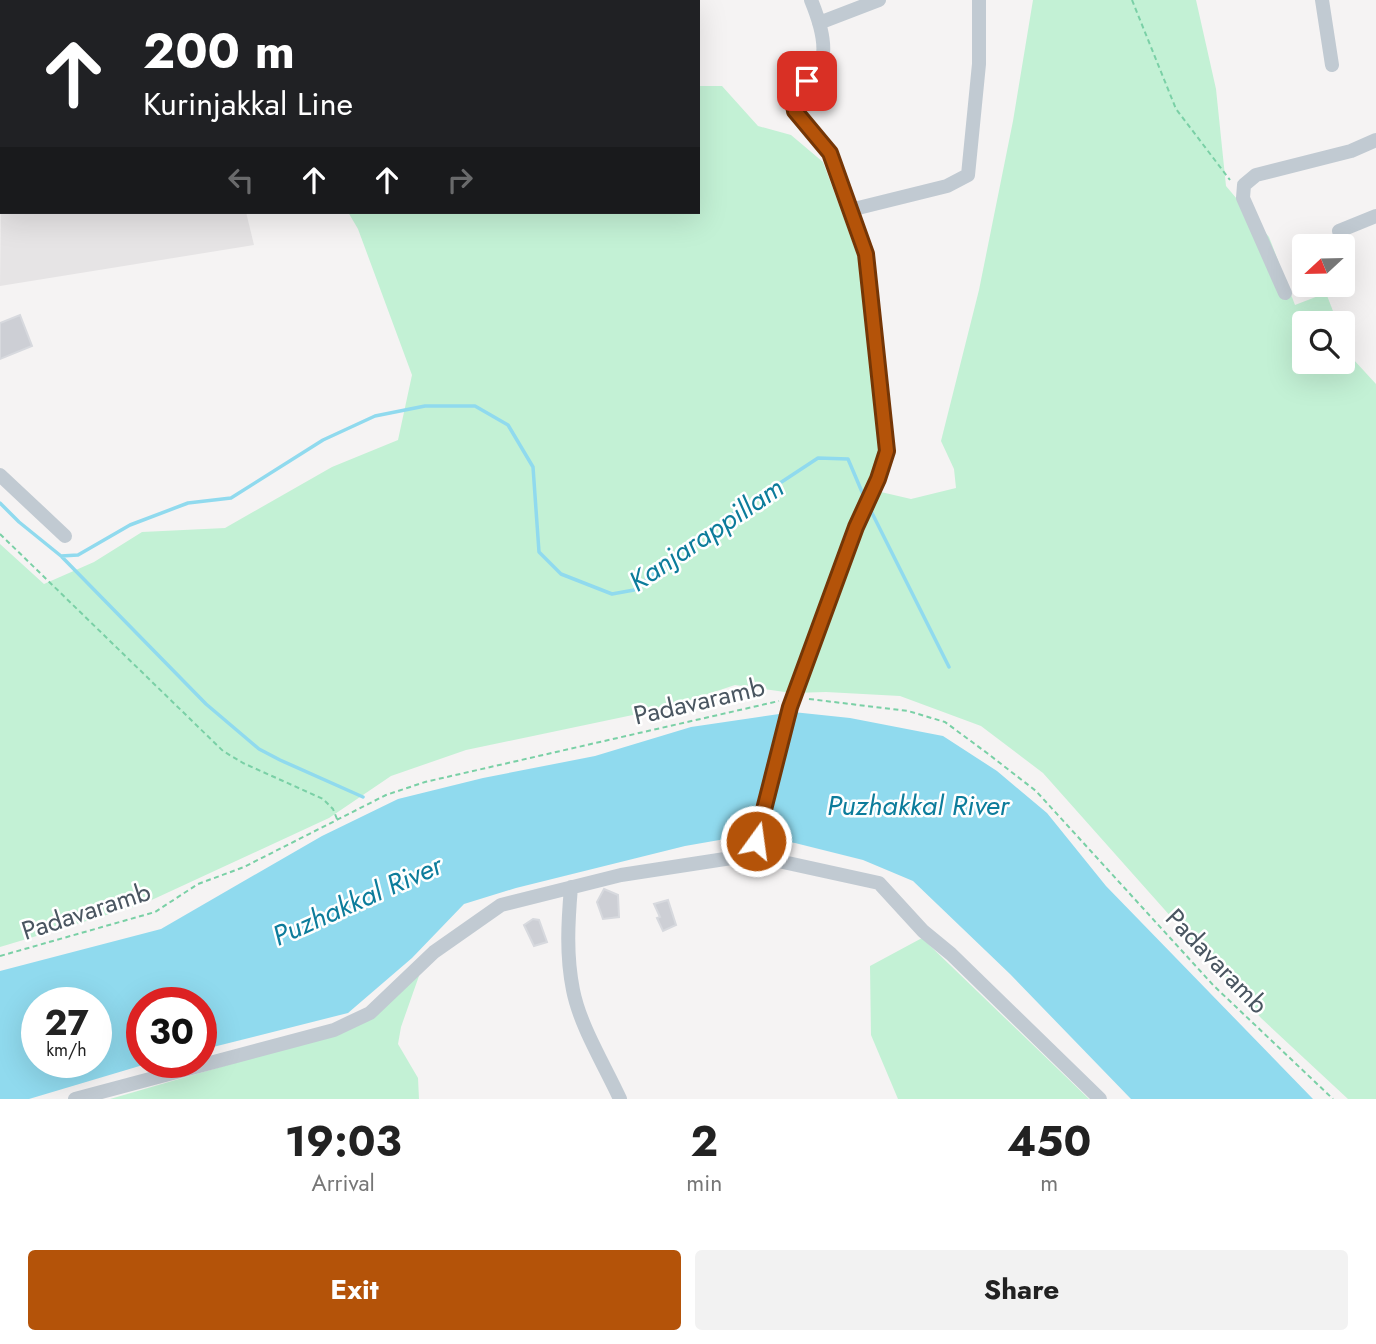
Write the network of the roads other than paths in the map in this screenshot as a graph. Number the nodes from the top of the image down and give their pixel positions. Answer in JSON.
{"nodes":[{"id":1,"x":811,"y":0,"type":"edge"},
{"id":2,"x":878,"y":0,"type":"edge"},
{"id":3,"x":979,"y":0,"type":"edge"},
{"id":4,"x":1322,"y":0,"type":"edge"},
{"id":5,"x":819,"y":23,"type":"junction"},
{"id":6,"x":1332,"y":65,"type":"dead end"},
{"id":7,"x":1376,"y":140,"type":"edge"},
{"id":8,"x":850,"y":210,"type":"junction"},
{"id":9,"x":1376,"y":215,"type":"edge"},
{"id":10,"x":1339,"y":232,"type":"dead end"},
{"id":11,"x":1285,"y":293,"type":"dead end"},
{"id":12,"x":0,"y":475,"type":"edge"},
{"id":13,"x":65,"y":536,"type":"dead end"},
{"id":14,"x":753,"y":848,"type":"junction"},
{"id":15,"x":571,"y":887,"type":"junction"},
{"id":16,"x":75,"y":1099,"type":"edge"},
{"id":17,"x":620,"y":1099,"type":"edge"},
{"id":18,"x":1100,"y":1099,"type":"edge"}],
"edges":[{"from":1,"to":5,"type":"street"},
{"from":2,"to":5,"type":"street"},
{"from":3,"to":8,"type":"street"},
{"from":4,"to":6,"type":"street"},
{"from":5,"to":8,"type":"street"},
{"from":7,"to":11,"type":"street"},
{"from":8,"to":14,"type":"street"},
{"from":9,"to":10,"type":"street"},
{"from":12,"to":13,"type":"street"},
{"from":14,"to":15,"type":"street"},
{"from":14,"to":18,"type":"street"},
{"from":15,"to":16,"type":"street"},
{"from":15,"to":17,"type":"street"}]}
